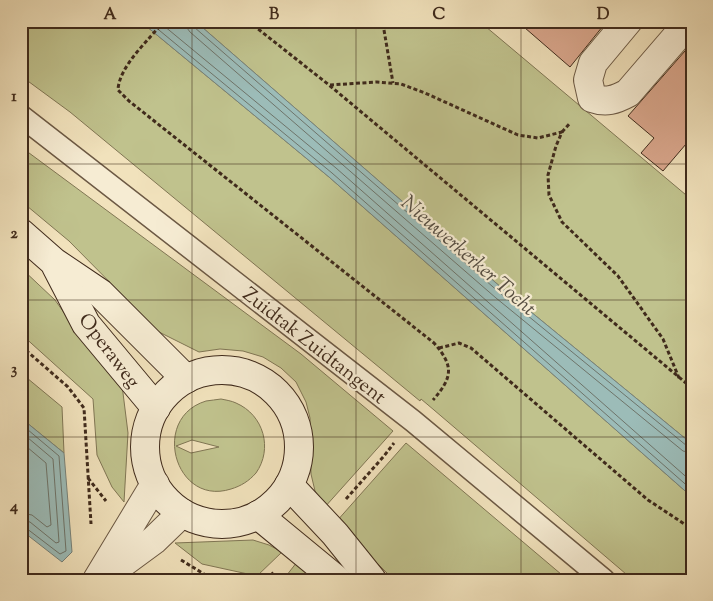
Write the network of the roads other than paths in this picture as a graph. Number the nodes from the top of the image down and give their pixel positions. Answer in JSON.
{"nodes":[{"id":1,"x":628,"y":21,"type":"edge"},
{"id":2,"x":690,"y":21,"type":"edge"},
{"id":3,"x":21,"y":116,"type":"edge"},
{"id":4,"x":21,"y":234,"type":"edge"},
{"id":5,"x":54,"y":262,"type":"junction"},
{"id":6,"x":186,"y":379,"type":"junction"},
{"id":7,"x":156,"y":408,"type":"junction"},
{"id":8,"x":155,"y":484,"type":"junction"},
{"id":9,"x":289,"y":485,"type":"junction"},
{"id":10,"x":182,"y":513,"type":"junction"},
{"id":11,"x":258,"y":515,"type":"junction"},
{"id":12,"x":98,"y":580,"type":"edge"},
{"id":13,"x":337,"y":580,"type":"edge"},
{"id":14,"x":372,"y":580,"type":"edge"},
{"id":15,"x":604,"y":580,"type":"edge"}],
"edges":[{"from":1,"to":2,"type":"main road"},
{"from":3,"to":15,"type":"lane","name":"Zuidtak Zuidtangent"},
{"from":4,"to":5,"type":"main road","name":"Operaweg"},
{"from":5,"to":6,"type":"main road","name":"Operaweg"},
{"from":5,"to":7,"type":"main road","name":"Operaweg"},
{"from":6,"to":7,"type":"main road"},
{"from":6,"to":9,"type":"main road"},
{"from":7,"to":8,"type":"main road"},
{"from":8,"to":10,"type":"main road"},
{"from":8,"to":12,"type":"main road"},
{"from":9,"to":11,"type":"main road"},
{"from":9,"to":14,"type":"main road"},
{"from":10,"to":11,"type":"main road"},
{"from":10,"to":12,"type":"main road"},
{"from":11,"to":13,"type":"main road"}]}
